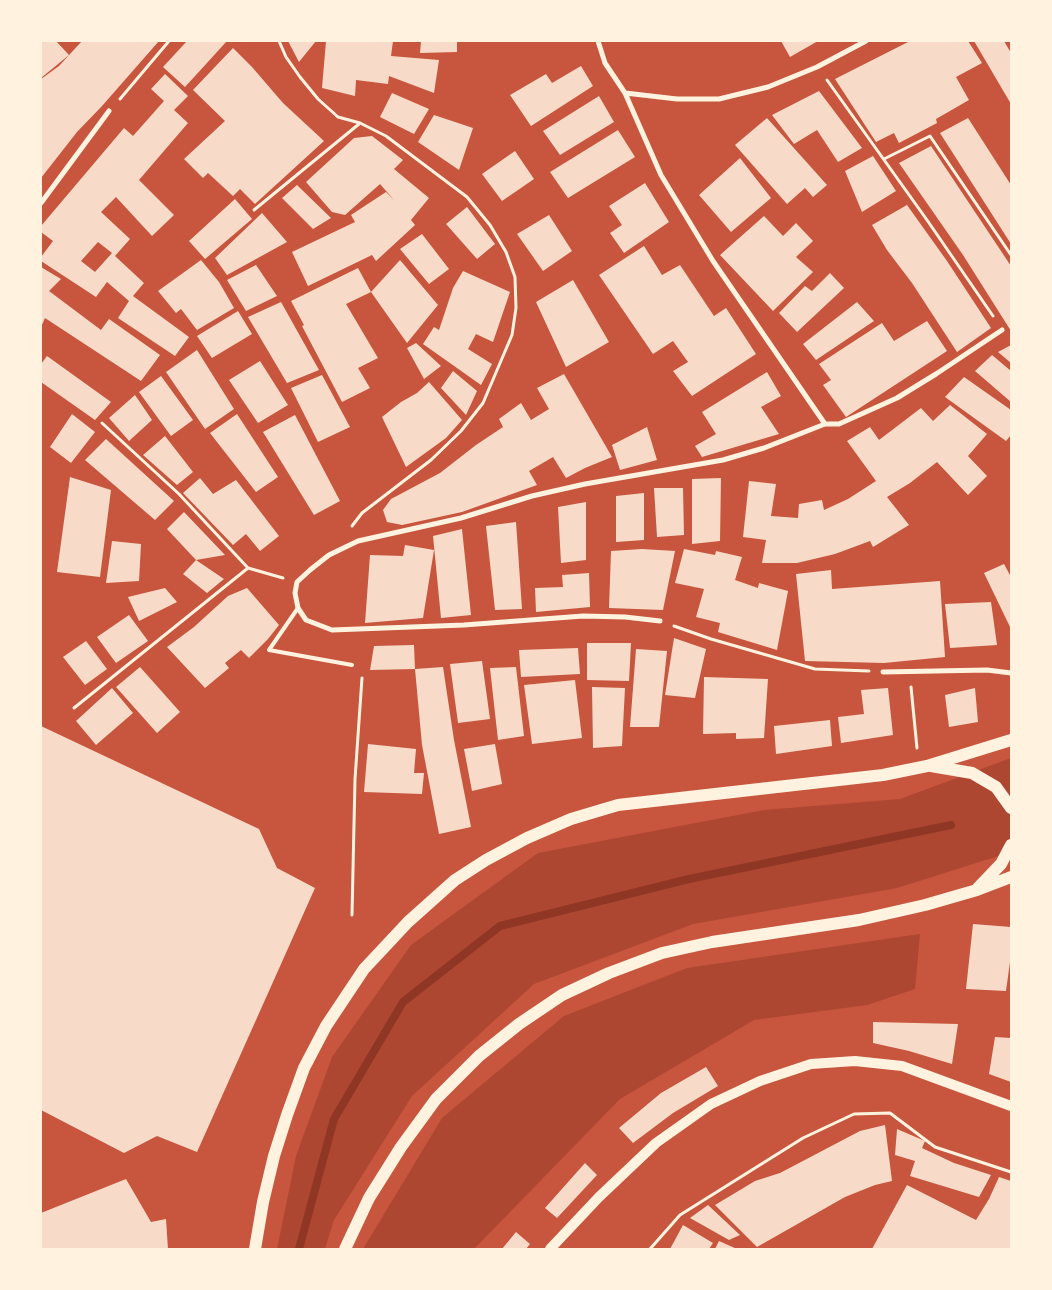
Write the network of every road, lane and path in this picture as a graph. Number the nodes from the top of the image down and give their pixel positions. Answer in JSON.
{"nodes":[{"id":1,"x":169,"y":41,"type":"edge"},
{"id":2,"x":279,"y":41,"type":"edge"},
{"id":3,"x":598,"y":41,"type":"edge"},
{"id":4,"x":866,"y":41,"type":"edge"},
{"id":5,"x":818,"y":67,"type":"junction"},
{"id":6,"x":625,"y":93,"type":"junction"},
{"id":7,"x":110,"y":111,"type":"joint"},
{"id":8,"x":360,"y":123,"type":"junction"},
{"id":9,"x":884,"y":159,"type":"junction"},
{"id":10,"x":41,"y":203,"type":"edge"},
{"id":11,"x":254,"y":210,"type":"dead end"},
{"id":12,"x":1011,"y":255,"type":"edge"},
{"id":13,"x":1002,"y":330,"type":"joint"},
{"id":14,"x":102,"y":423,"type":"dead end"},
{"id":15,"x":825,"y":424,"type":"junction"},
{"id":16,"x":351,"y":527,"type":"dead end"},
{"id":17,"x":248,"y":568,"type":"junction"},
{"id":18,"x":298,"y":582,"type":"junction"},
{"id":19,"x":298,"y":608,"type":"junction"},
{"id":20,"x":660,"y":620,"type":"joint"},
{"id":21,"x":352,"y":665,"type":"dead end"},
{"id":22,"x":883,"y":672,"type":"joint"},
{"id":23,"x":909,"y":672,"type":"junction"},
{"id":24,"x":1011,"y":673,"type":"edge"},
{"id":25,"x":362,"y":676,"type":"dead end"},
{"id":26,"x":74,"y":708,"type":"dead end"},
{"id":27,"x":1011,"y":740,"type":"edge"},
{"id":28,"x":923,"y":766,"type":"junction"},
{"id":29,"x":1011,"y":808,"type":"edge"},
{"id":30,"x":1011,"y":845,"type":"edge"},
{"id":31,"x":1011,"y":877,"type":"edge"},
{"id":32,"x":977,"y":890,"type":"junction"},
{"id":33,"x":352,"y":915,"type":"dead end"},
{"id":34,"x":1011,"y":1106,"type":"edge"},
{"id":35,"x":1011,"y":1172,"type":"edge"},
{"id":36,"x":255,"y":1249,"type":"edge"},
{"id":37,"x":345,"y":1249,"type":"edge"},
{"id":38,"x":550,"y":1249,"type":"edge"},
{"id":39,"x":650,"y":1249,"type":"edge"}],
"edges":[{"from":1,"to":7,"type":"path"},
{"from":2,"to":8,"type":"path"},
{"from":3,"to":6,"type":"street"},
{"from":4,"to":5,"type":"street"},
{"from":5,"to":6,"type":"street"},
{"from":5,"to":9,"type":"path"},
{"from":6,"to":15,"type":"street"},
{"from":7,"to":10,"type":"street"},
{"from":8,"to":11,"type":"path"},
{"from":8,"to":16,"type":"path"},
{"from":9,"to":12,"type":"path"},
{"from":9,"to":13,"type":"path"},
{"from":13,"to":15,"type":"street"},
{"from":14,"to":17,"type":"path"},
{"from":15,"to":18,"type":"street"},
{"from":17,"to":18,"type":"path"},
{"from":17,"to":26,"type":"path"},
{"from":18,"to":19,"type":"street"},
{"from":19,"to":20,"type":"street"},
{"from":19,"to":21,"type":"lane"},
{"from":20,"to":22,"type":"path"},
{"from":22,"to":23,"type":"street"},
{"from":23,"to":24,"type":"street"},
{"from":23,"to":28,"type":"path"},
{"from":25,"to":33,"type":"path"},
{"from":27,"to":28,"type":"main road"},
{"from":28,"to":29,"type":"main road"},
{"from":28,"to":36,"type":"main road"},
{"from":30,"to":32,"type":"main road"},
{"from":31,"to":32,"type":"main road"},
{"from":32,"to":37,"type":"main road"},
{"from":34,"to":38,"type":"main road"},
{"from":35,"to":39,"type":"path"}]}
